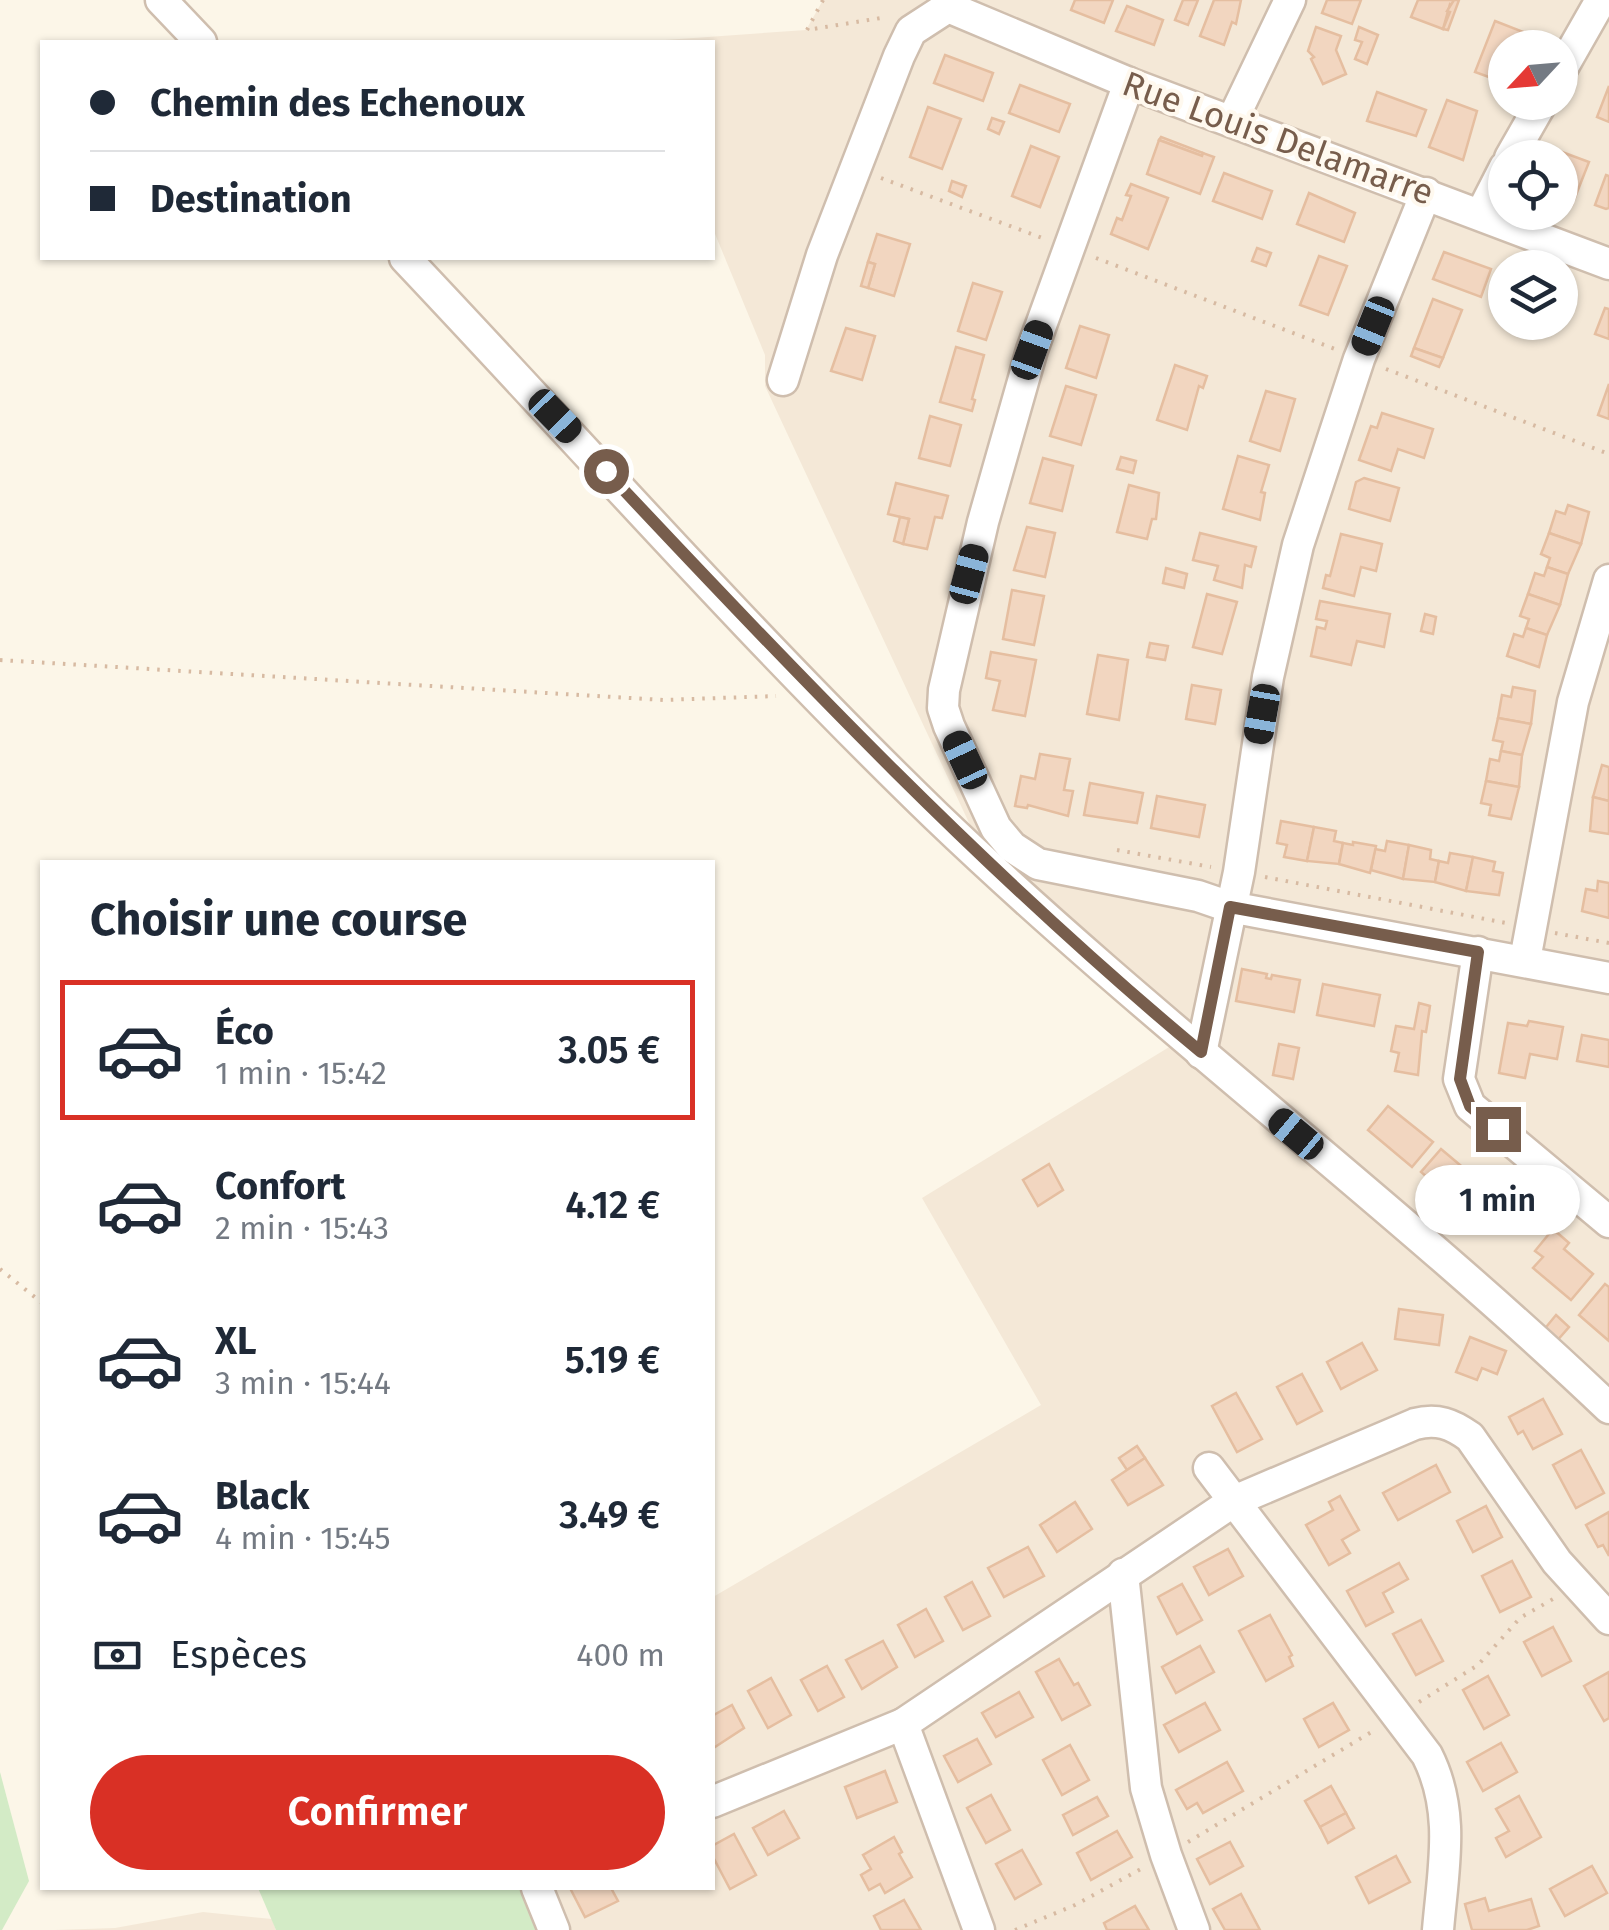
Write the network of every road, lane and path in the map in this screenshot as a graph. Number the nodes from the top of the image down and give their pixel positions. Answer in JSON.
{"nodes":[{"id":1,"x":161,"y":0,"type":"edge"},
{"id":2,"x":823,"y":0,"type":"edge"},
{"id":3,"x":1290,"y":0,"type":"edge"},
{"id":4,"x":1601,"y":0,"type":"edge"},
{"id":5,"x":951,"y":3,"type":"edge"},
{"id":6,"x":895,"y":16,"type":"dead end"},
{"id":7,"x":199,"y":40,"type":"edge"},
{"id":8,"x":1578,"y":40,"type":"edge"},
{"id":9,"x":1129,"y":83,"type":"junction"},
{"id":10,"x":1232,"y":121,"type":"junction"},
{"id":11,"x":853,"y":168,"type":"junction"},
{"id":12,"x":1426,"y":193,"type":"junction"},
{"id":13,"x":1488,"y":200,"type":"edge"},
{"id":14,"x":1481,"y":214,"type":"junction"},
{"id":15,"x":1070,"y":248,"type":"junction"},
{"id":16,"x":407,"y":260,"type":"edge"},
{"id":17,"x":1609,"y":264,"type":"edge"},
{"id":18,"x":1360,"y":359,"type":"junction"},
{"id":19,"x":783,"y":380,"type":"dead end"},
{"id":20,"x":1609,"y":454,"type":"edge"},
{"id":21,"x":1609,"y":580,"type":"edge"},
{"id":22,"x":0,"y":660,"type":"edge"},
{"id":23,"x":816,"y":695,"type":"junction"},
{"id":24,"x":1110,"y":849,"type":"dead end"},
{"id":25,"x":1239,"y":872,"type":"junction"},
{"id":26,"x":1230,"y":907,"type":"junction"},
{"id":27,"x":1531,"y":928,"type":"junction"},
{"id":28,"x":1609,"y":943,"type":"edge"},
{"id":29,"x":1478,"y":952,"type":"junction"},
{"id":30,"x":1524,"y":960,"type":"junction"},
{"id":31,"x":1609,"y":978,"type":"edge"},
{"id":32,"x":1201,"y":1052,"type":"junction"},
{"id":33,"x":1609,"y":1222,"type":"edge"},
{"id":34,"x":0,"y":1269,"type":"edge"},
{"id":35,"x":40,"y":1300,"type":"edge"},
{"id":36,"x":1609,"y":1408,"type":"edge"},
{"id":37,"x":1208,"y":1468,"type":"dead end"},
{"id":38,"x":1234,"y":1501,"type":"junction"},
{"id":39,"x":1123,"y":1574,"type":"junction"},
{"id":40,"x":1577,"y":1586,"type":"junction"},
{"id":41,"x":1609,"y":1619,"type":"edge"},
{"id":42,"x":1398,"y":1715,"type":"junction"},
{"id":43,"x":903,"y":1724,"type":"junction"},
{"id":44,"x":715,"y":1801,"type":"edge"},
{"id":45,"x":1166,"y":1855,"type":"junction"},
{"id":46,"x":538,"y":1890,"type":"edge"},
{"id":47,"x":554,"y":1930,"type":"edge"},
{"id":48,"x":979,"y":1930,"type":"edge"},
{"id":49,"x":1015,"y":1930,"type":"edge"},
{"id":50,"x":1194,"y":1930,"type":"edge"},
{"id":51,"x":1438,"y":1930,"type":"edge"}],
"edges":[{"from":1,"to":7,"type":"street"},
{"from":2,"to":6,"type":"path"},
{"from":3,"to":10,"type":"street"},
{"from":4,"to":8,"type":"street"},
{"from":5,"to":9,"type":"street","name":"Rue Louis Delamarre"},
{"from":5,"to":11,"type":"street"},
{"from":9,"to":10,"type":"street","name":"Rue Louis Delamarre"},
{"from":9,"to":15,"type":"street"},
{"from":10,"to":12,"type":"street","name":"Rue Louis Delamarre"},
{"from":11,"to":15,"type":"path"},
{"from":11,"to":19,"type":"street"},
{"from":12,"to":14,"type":"street","name":"Rue Louis Delamarre"},
{"from":12,"to":18,"type":"street"},
{"from":13,"to":14,"type":"street"},
{"from":14,"to":17,"type":"street","name":"Rue Louis Delamarre"},
{"from":15,"to":18,"type":"path"},
{"from":15,"to":26,"type":"street"},
{"from":16,"to":23,"type":"street"},
{"from":18,"to":20,"type":"path"},
{"from":18,"to":25,"type":"street"},
{"from":21,"to":27,"type":"street"},
{"from":22,"to":23,"type":"path"},
{"from":23,"to":32,"type":"street"},
{"from":24,"to":25,"type":"path"},
{"from":25,"to":26,"type":"street"},
{"from":25,"to":27,"type":"path"},
{"from":26,"to":29,"type":"street"},
{"from":26,"to":32,"type":"street"},
{"from":27,"to":28,"type":"path"},
{"from":27,"to":30,"type":"street"},
{"from":29,"to":30,"type":"street"},
{"from":29,"to":33,"type":"street"},
{"from":30,"to":31,"type":"street"},
{"from":32,"to":36,"type":"street"},
{"from":34,"to":35,"type":"path"},
{"from":37,"to":38,"type":"street"},
{"from":38,"to":39,"type":"street"},
{"from":38,"to":40,"type":"street"},
{"from":38,"to":42,"type":"street"},
{"from":39,"to":43,"type":"street"},
{"from":39,"to":45,"type":"street"},
{"from":40,"to":41,"type":"street"},
{"from":40,"to":42,"type":"path"},
{"from":42,"to":45,"type":"path"},
{"from":42,"to":51,"type":"street"},
{"from":43,"to":44,"type":"street"},
{"from":43,"to":48,"type":"street"},
{"from":45,"to":49,"type":"path"},
{"from":45,"to":50,"type":"street"},
{"from":46,"to":47,"type":"street"}]}
